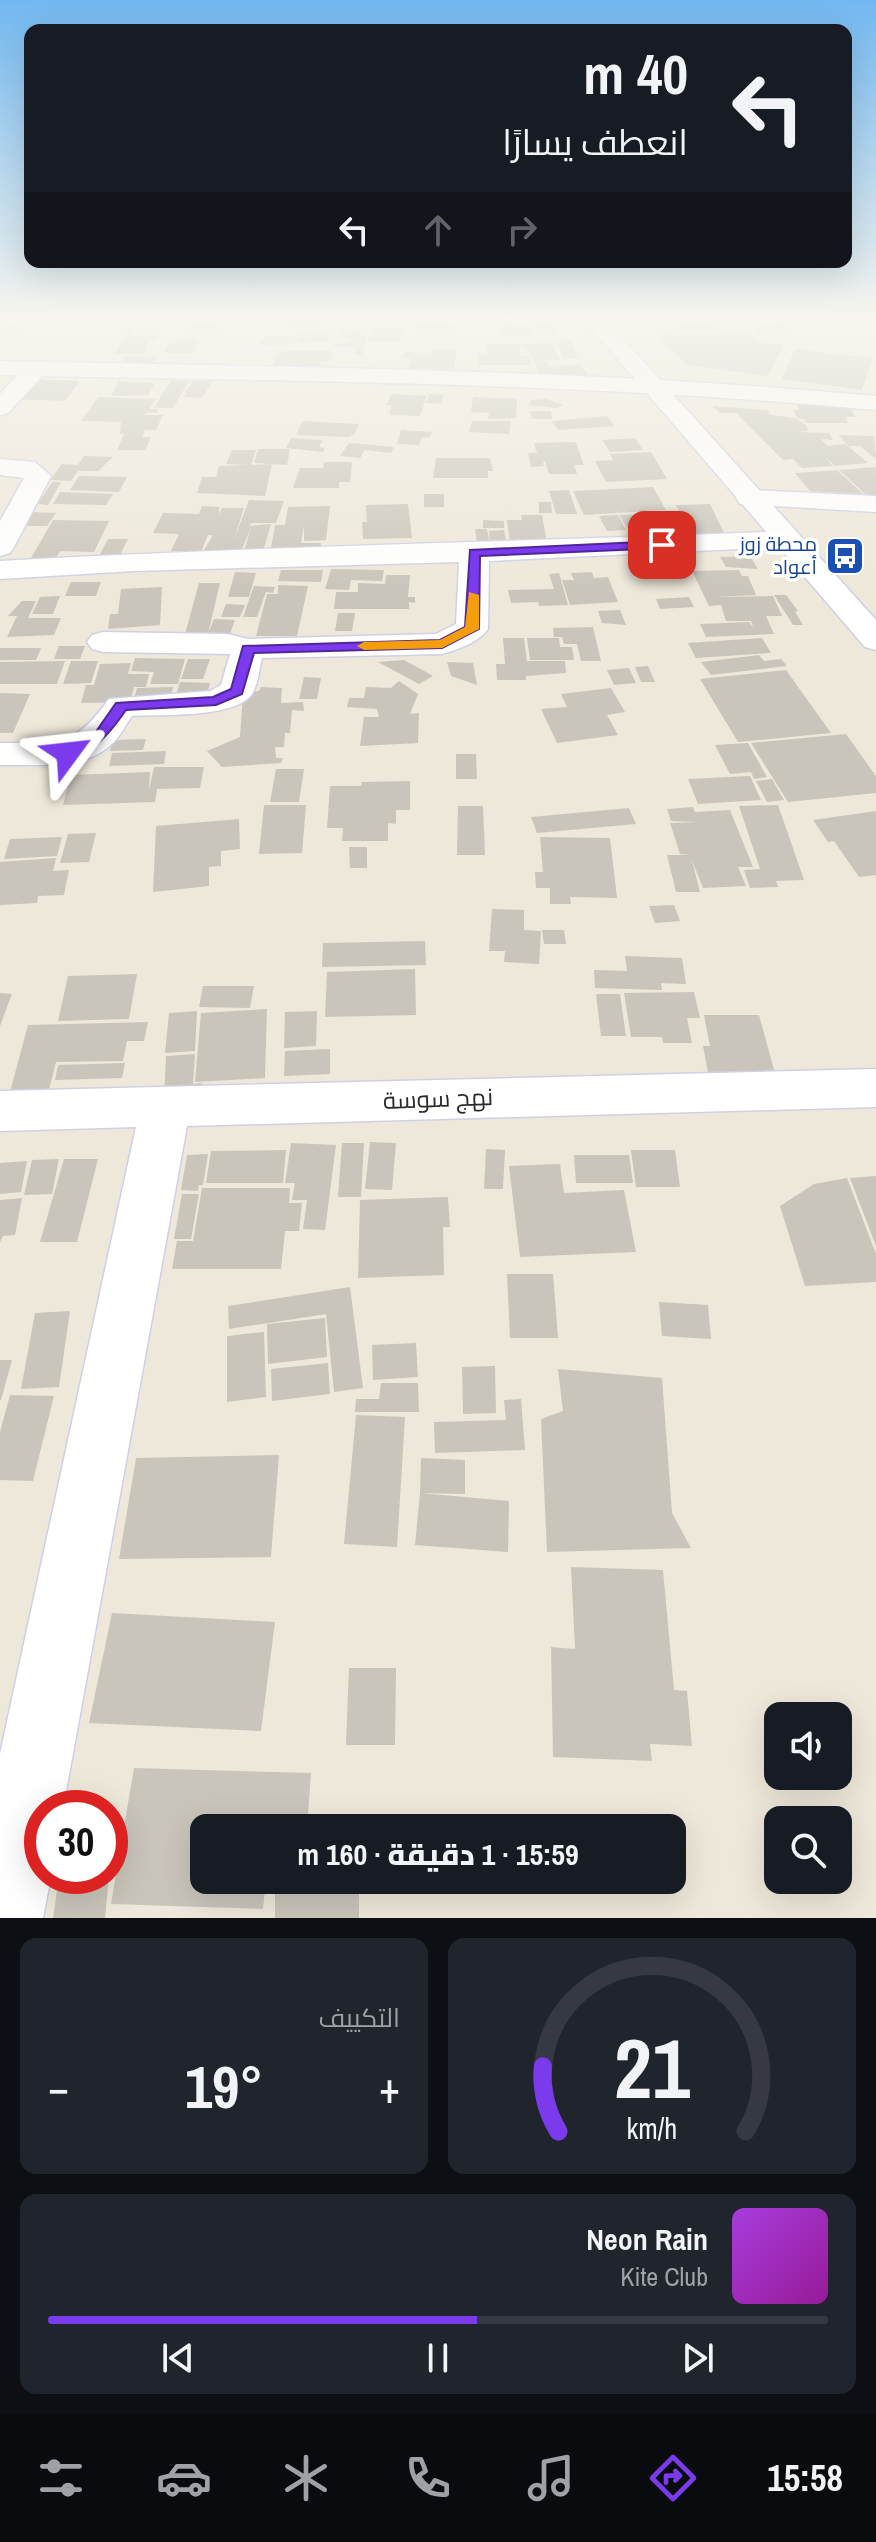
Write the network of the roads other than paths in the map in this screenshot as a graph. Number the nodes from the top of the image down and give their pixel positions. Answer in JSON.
{"nodes":[{"id":1,"x":674,"y":412,"type":"edge"},
{"id":2,"x":0,"y":467,"type":"edge"},
{"id":3,"x":750,"y":498,"type":"junction"},
{"id":4,"x":876,"y":504,"type":"edge"},
{"id":5,"x":788,"y":540,"type":"junction"},
{"id":6,"x":0,"y":547,"type":"edge"},
{"id":7,"x":474,"y":553,"type":"junction"},
{"id":8,"x":0,"y":570,"type":"edge"},
{"id":9,"x":876,"y":640,"type":"edge"},
{"id":10,"x":103,"y":642,"type":"dead end"},
{"id":11,"x":248,"y":649,"type":"junction"},
{"id":12,"x":0,"y":754,"type":"edge"},
{"id":13,"x":876,"y":1088,"type":"edge"},
{"id":14,"x":165,"y":1108,"type":"junction"},
{"id":15,"x":0,"y":1111,"type":"edge"},
{"id":16,"x":4,"y":1918,"type":"edge"}],
"edges":[{"from":1,"to":3,"type":"street"},
{"from":2,"to":6,"type":"street"},
{"from":3,"to":4,"type":"street"},
{"from":3,"to":5,"type":"street"},
{"from":5,"to":7,"type":"street"},
{"from":5,"to":9,"type":"street"},
{"from":7,"to":8,"type":"street"},
{"from":7,"to":11,"type":"street"},
{"from":10,"to":11,"type":"street"},
{"from":11,"to":12,"type":"street"},
{"from":13,"to":14,"type":"street","name":"نهج سوسة"},
{"from":14,"to":15,"type":"street","name":"نهج سوسة"},
{"from":14,"to":16,"type":"street"}]}
